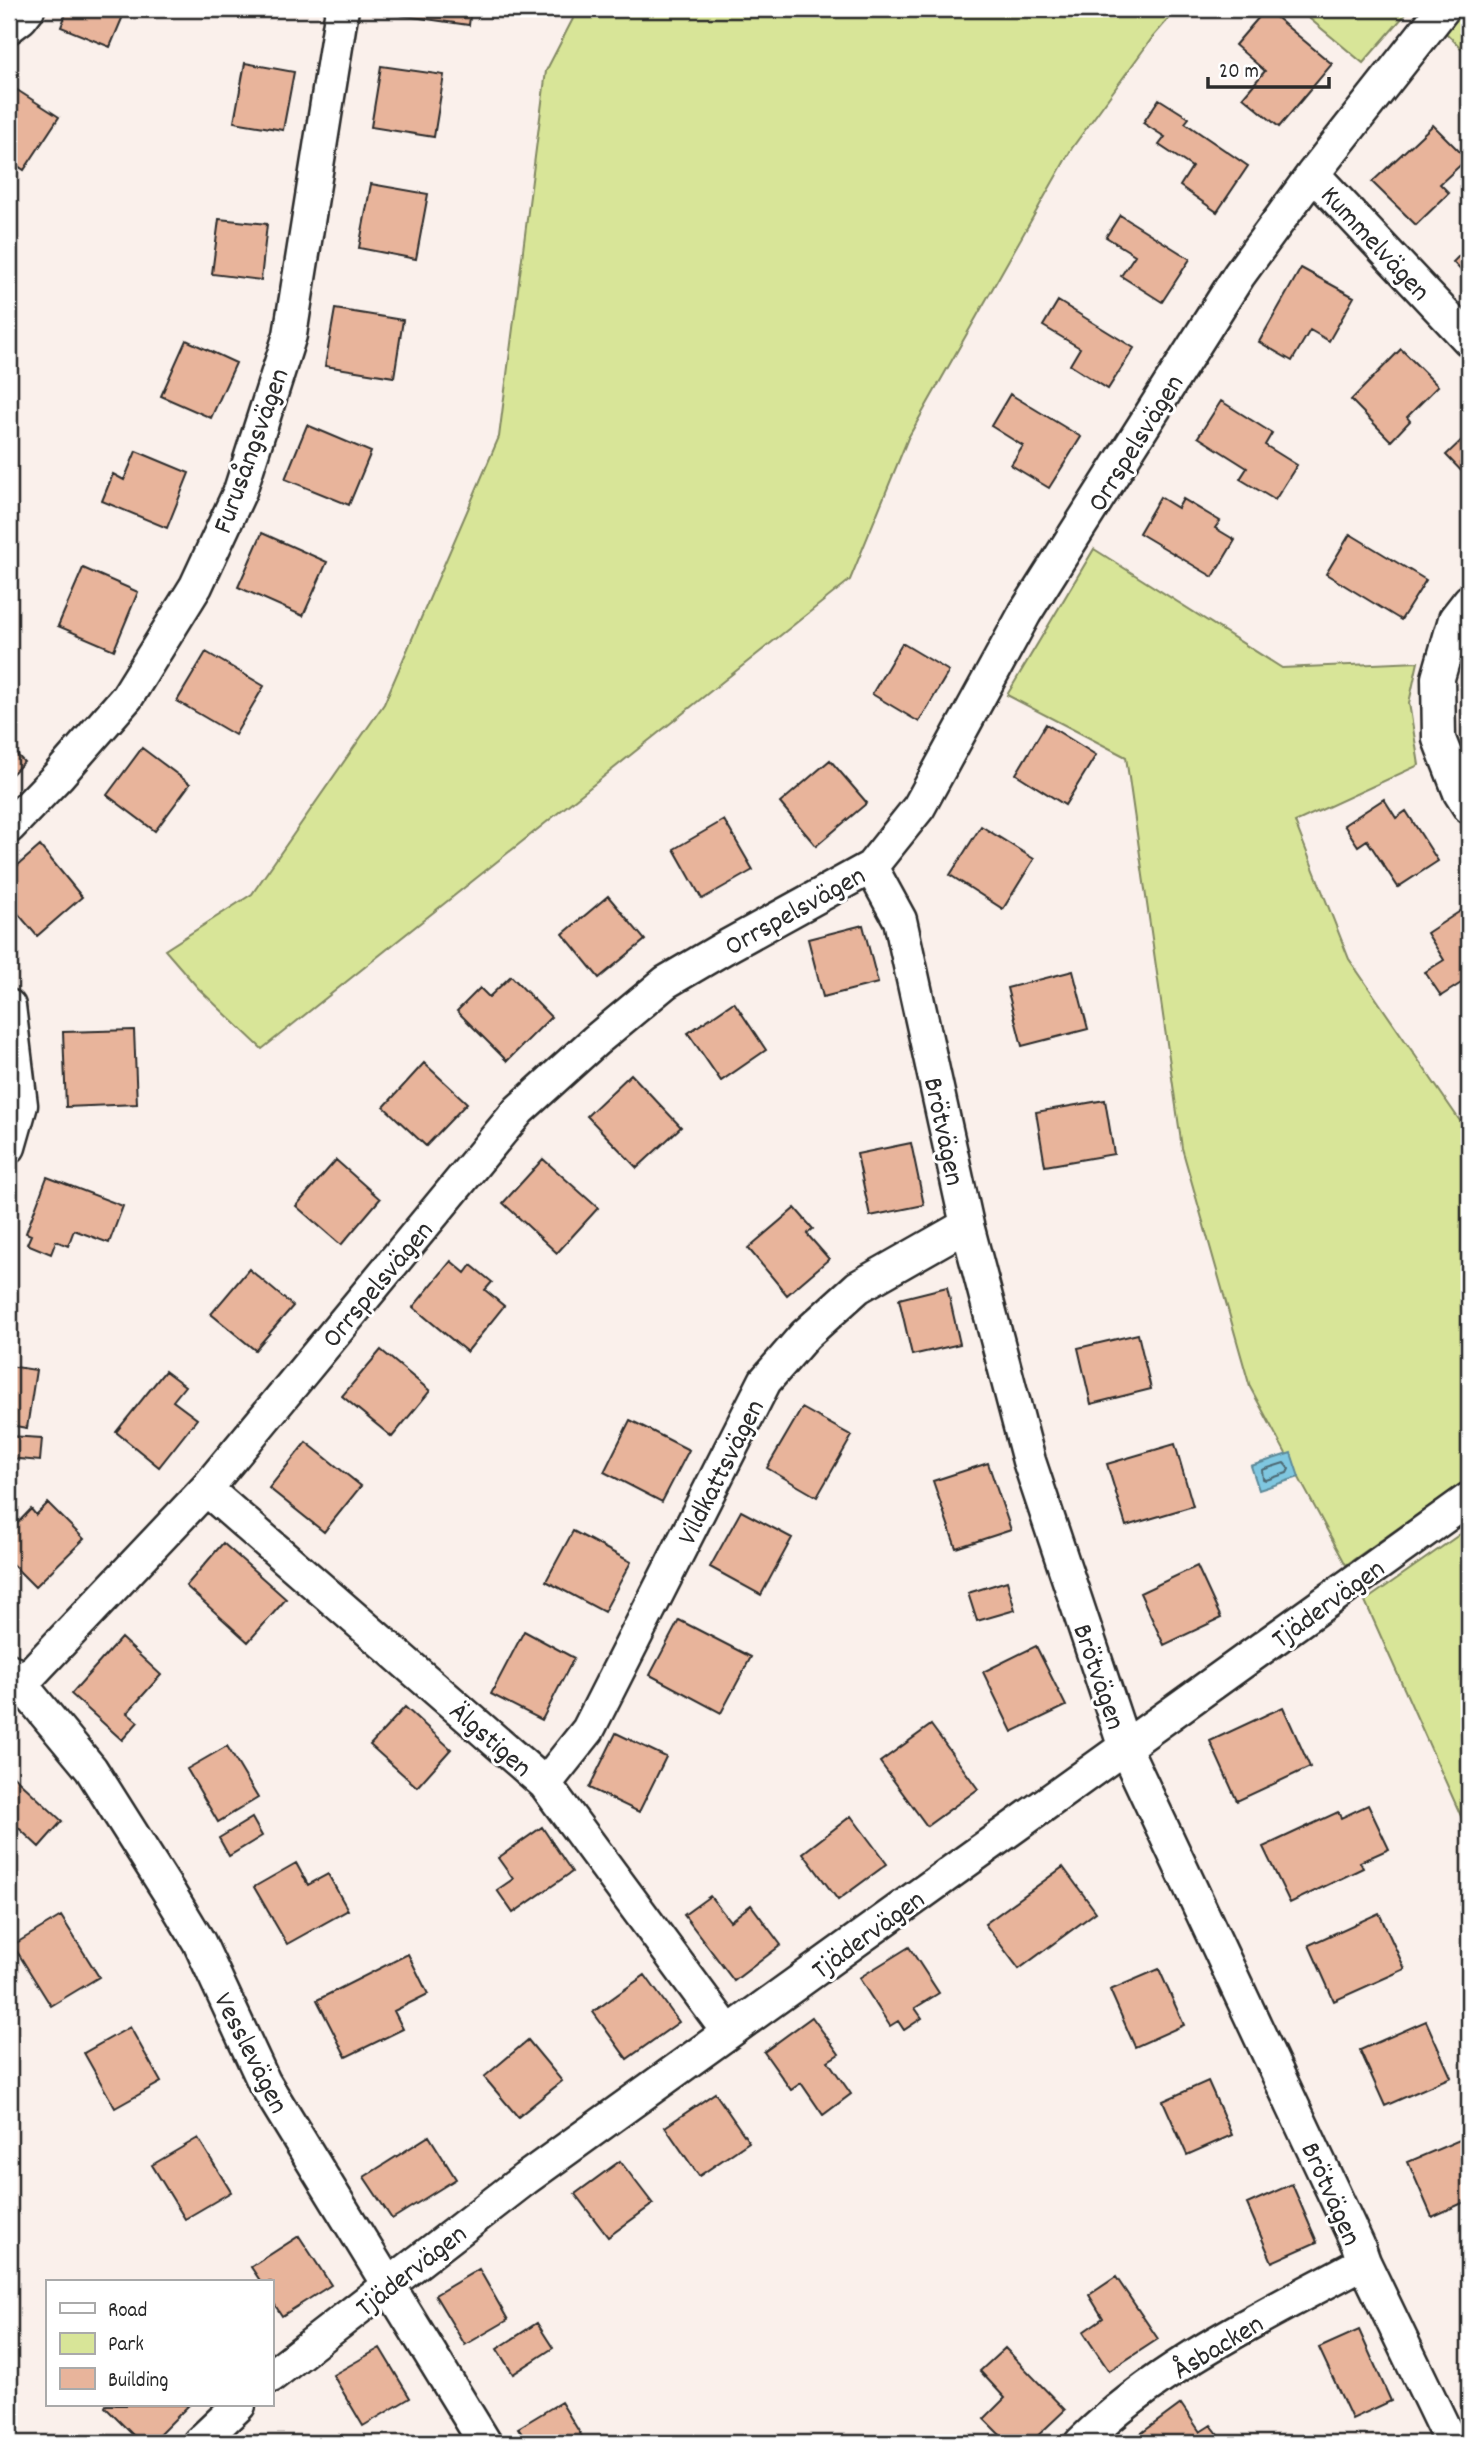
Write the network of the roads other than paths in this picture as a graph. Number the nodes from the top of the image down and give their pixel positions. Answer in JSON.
{"nodes":[{"id":1,"x":28,"y":9,"type":"edge"},
{"id":2,"x":342,"y":9,"type":"edge"},
{"id":3,"x":1443,"y":9,"type":"edge"},
{"id":4,"x":9,"y":27,"type":"edge"},
{"id":5,"x":1313,"y":174,"type":"junction"},
{"id":6,"x":1469,"y":340,"type":"edge"},
{"id":7,"x":1469,"y":601,"type":"edge"},
{"id":8,"x":1469,"y":807,"type":"edge"},
{"id":9,"x":9,"y":827,"type":"edge"},
{"id":10,"x":871,"y":867,"type":"junction"},
{"id":11,"x":9,"y":1006,"type":"edge"},
{"id":12,"x":9,"y":1147,"type":"edge"},
{"id":13,"x":967,"y":1225,"type":"junction"},
{"id":14,"x":206,"y":1489,"type":"junction"},
{"id":15,"x":1469,"y":1499,"type":"edge"},
{"id":16,"x":12,"y":1684,"type":"edge"},
{"id":17,"x":1125,"y":1748,"type":"junction"},
{"id":18,"x":545,"y":1784,"type":"junction"},
{"id":19,"x":728,"y":2032,"type":"junction"},
{"id":20,"x":1364,"y":2262,"type":"junction"},
{"id":21,"x":388,"y":2287,"type":"junction"},
{"id":22,"x":273,"y":2374,"type":"edge"},
{"id":23,"x":238,"y":2406,"type":"edge"},
{"id":24,"x":199,"y":2443,"type":"edge"},
{"id":25,"x":485,"y":2443,"type":"edge"},
{"id":26,"x":1081,"y":2443,"type":"edge"},
{"id":27,"x":1451,"y":2443,"type":"edge"}],
"edges":[{"from":1,"to":4,"type":"street"},
{"from":2,"to":9,"type":"street","name":"Furusångsvägen"},
{"from":3,"to":5,"type":"street","name":"Orrspelsvägen"},
{"from":5,"to":6,"type":"street","name":"Kummelvägen"},
{"from":5,"to":10,"type":"street","name":"Orrspelsvägen"},
{"from":7,"to":8,"type":"street"},
{"from":10,"to":13,"type":"street","name":"Brötvägen"},
{"from":10,"to":14,"type":"street","name":"Orrspelsvägen"},
{"from":11,"to":12,"type":"street"},
{"from":13,"to":17,"type":"street","name":"Brötvägen"},
{"from":13,"to":18,"type":"street","name":"Vildkattsvägen"},
{"from":14,"to":16,"type":"street","name":"Orrspelsvägen"},
{"from":14,"to":18,"type":"street","name":"Älgstigen"},
{"from":15,"to":17,"type":"street","name":"Tjädervägen"},
{"from":16,"to":21,"type":"street","name":"Vesslevägen"},
{"from":17,"to":19,"type":"street","name":"Tjädervägen"},
{"from":17,"to":20,"type":"street","name":"Brötvägen"},
{"from":18,"to":19,"type":"street","name":"Älgstigen"},
{"from":19,"to":21,"type":"street","name":"Tjädervägen"},
{"from":20,"to":26,"type":"street","name":"Åsbacken"},
{"from":20,"to":27,"type":"street","name":"Brötvägen"},
{"from":21,"to":22,"type":"street","name":"Tjädervägen"},
{"from":21,"to":25,"type":"street","name":"Vesslevägen"},
{"from":23,"to":24,"type":"street"}]}
